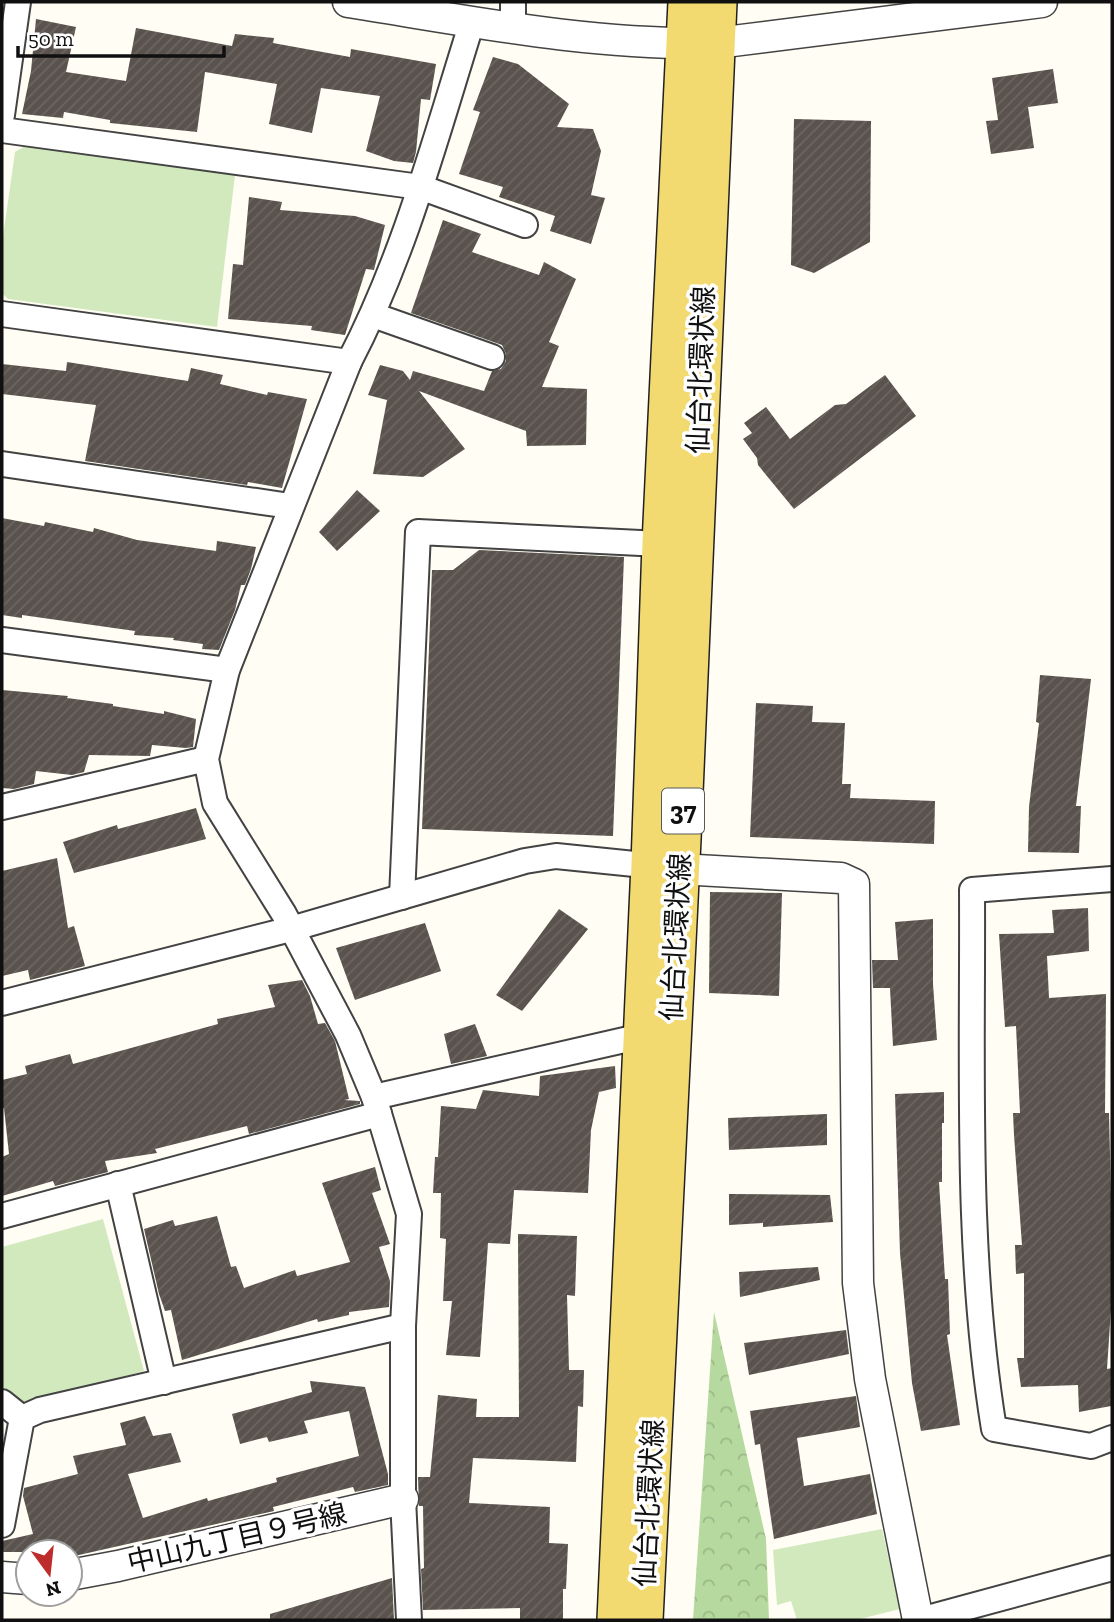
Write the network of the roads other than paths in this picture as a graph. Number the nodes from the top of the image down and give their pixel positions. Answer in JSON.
{"nodes":[{"id":1,"x":18,"y":2,"type":"edge"},
{"id":2,"x":348,"y":2,"type":"edge"},
{"id":3,"x":687,"y":2,"type":"edge"},
{"id":4,"x":718,"y":2,"type":"edge"},
{"id":5,"x":1042,"y":2,"type":"edge"},
{"id":6,"x":424,"y":8,"type":"edge"},
{"id":7,"x":513,"y":14,"type":"edge"},
{"id":8,"x":472,"y":22,"type":"junction"},
{"id":9,"x":701,"y":43,"type":"junction"},
{"id":10,"x":2,"y":116,"type":"edge"},
{"id":11,"x":2,"y":130,"type":"edge"},
{"id":12,"x":420,"y":187,"type":"junction"},
{"id":13,"x":525,"y":225,"type":"dead end"},
{"id":14,"x":2,"y":314,"type":"edge"},
{"id":15,"x":373,"y":315,"type":"junction"},
{"id":16,"x":492,"y":357,"type":"dead end"},
{"id":17,"x":349,"y":362,"type":"junction"},
{"id":18,"x":2,"y":464,"type":"edge"},
{"id":19,"x":290,"y":506,"type":"junction"},
{"id":20,"x":661,"y":544,"type":"junction"},
{"id":21,"x":2,"y":640,"type":"edge"},
{"id":22,"x":227,"y":670,"type":"junction"},
{"id":23,"x":206,"y":759,"type":"junction"},
{"id":24,"x":2,"y":807,"type":"edge"},
{"id":25,"x":664,"y":867,"type":"junction"},
{"id":26,"x":1112,"y":879,"type":"edge"},
{"id":27,"x":402,"y":897,"type":"junction"},
{"id":28,"x":291,"y":929,"type":"junction"},
{"id":29,"x":2,"y":1003,"type":"edge"},
{"id":30,"x":642,"y":1036,"type":"junction"},
{"id":31,"x":376,"y":1106,"type":"junction"},
{"id":32,"x":118,"y":1184,"type":"junction"},
{"id":33,"x":2,"y":1216,"type":"edge"},
{"id":34,"x":403,"y":1326,"type":"junction"},
{"id":35,"x":164,"y":1382,"type":"junction"},
{"id":36,"x":2,"y":1402,"type":"edge"},
{"id":37,"x":22,"y":1418,"type":"junction"},
{"id":38,"x":1112,"y":1438,"type":"edge"},
{"id":39,"x":403,"y":1499,"type":"junction"},
{"id":40,"x":2,"y":1525,"type":"edge"},
{"id":41,"x":1112,"y":1568,"type":"edge"},
{"id":42,"x":84,"y":1572,"type":"edge"},
{"id":43,"x":409,"y":1620,"type":"edge"},
{"id":44,"x":615,"y":1620,"type":"edge"},
{"id":45,"x":644,"y":1620,"type":"edge"},
{"id":46,"x":919,"y":1620,"type":"edge"}],
"edges":[{"from":1,"to":10,"type":"street"},
{"from":2,"to":6,"type":"street"},
{"from":3,"to":9,"type":"main road","name":"仙台北環状線","number":"37"},
{"from":4,"to":9,"type":"main road","name":"仙台北環状線","number":"37"},
{"from":5,"to":9,"type":"street"},
{"from":6,"to":8,"type":"street"},
{"from":7,"to":8,"type":"street"},
{"from":7,"to":9,"type":"street"},
{"from":8,"to":12,"type":"street"},
{"from":9,"to":20,"type":"main road","name":"仙台北環状線","number":"37"},
{"from":9,"to":25,"type":"main road","name":"仙台北環状線","number":"37"},
{"from":11,"to":12,"type":"street"},
{"from":12,"to":13,"type":"street"},
{"from":12,"to":15,"type":"street"},
{"from":14,"to":17,"type":"street"},
{"from":15,"to":16,"type":"street"},
{"from":15,"to":17,"type":"street"},
{"from":17,"to":19,"type":"street"},
{"from":18,"to":19,"type":"street"},
{"from":19,"to":22,"type":"street"},
{"from":20,"to":25,"type":"main road","name":"仙台北環状線","number":"37"},
{"from":20,"to":27,"type":"street"},
{"from":21,"to":22,"type":"street"},
{"from":22,"to":23,"type":"street"},
{"from":23,"to":24,"type":"street"},
{"from":23,"to":28,"type":"street"},
{"from":25,"to":27,"type":"street"},
{"from":25,"to":30,"type":"main road","name":"仙台北環状線","number":"37"},
{"from":25,"to":45,"type":"main road","name":"仙台北環状線","number":"37"},
{"from":25,"to":46,"type":"street"},
{"from":26,"to":38,"type":"street"},
{"from":27,"to":28,"type":"street"},
{"from":28,"to":29,"type":"street"},
{"from":28,"to":31,"type":"street"},
{"from":30,"to":31,"type":"street"},
{"from":30,"to":44,"type":"main road","name":"仙台北環状線","number":"37"},
{"from":31,"to":32,"type":"street"},
{"from":31,"to":34,"type":"street"},
{"from":32,"to":33,"type":"street"},
{"from":32,"to":35,"type":"street"},
{"from":34,"to":35,"type":"street"},
{"from":34,"to":39,"type":"street"},
{"from":35,"to":37,"type":"street"},
{"from":36,"to":37,"type":"street"},
{"from":37,"to":40,"type":"street"},
{"from":39,"to":42,"type":"street","name":"中山九丁目９号線"},
{"from":39,"to":43,"type":"street"},
{"from":41,"to":46,"type":"street"}]}
